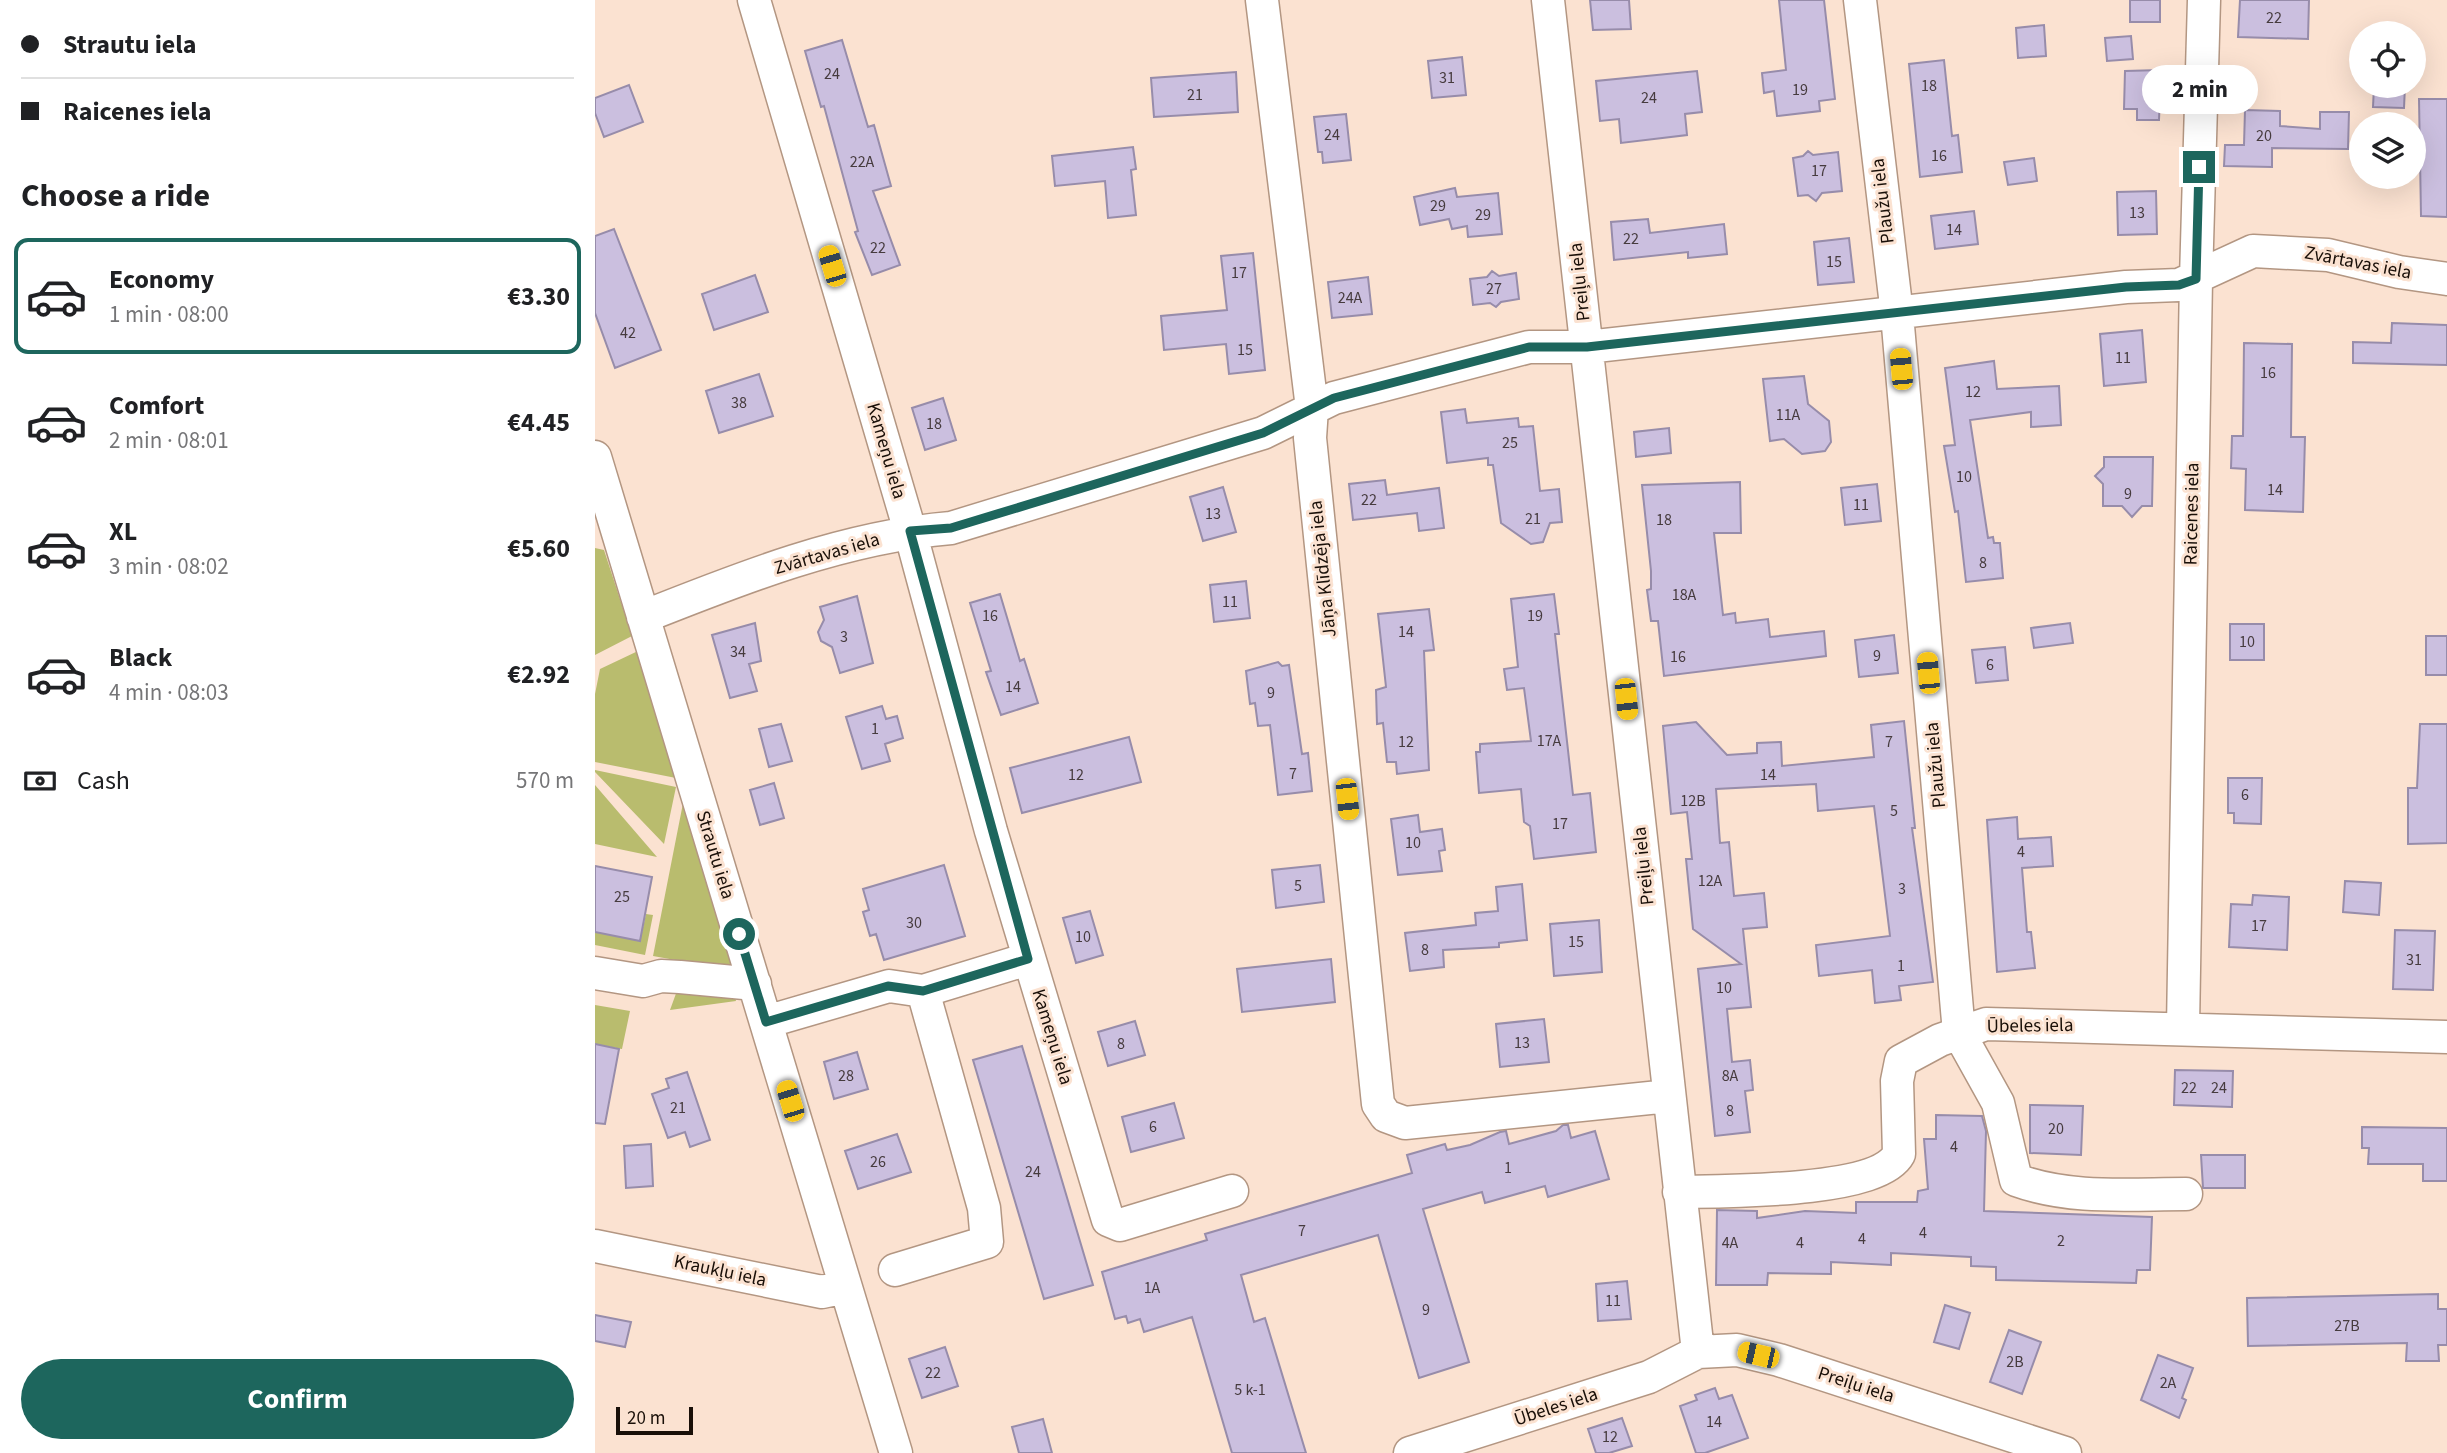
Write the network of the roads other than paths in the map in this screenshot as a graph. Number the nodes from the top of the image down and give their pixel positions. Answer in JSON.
{"nodes":[{"id":1,"x":754,"y":0,"type":"edge"},
{"id":2,"x":1262,"y":0,"type":"edge"},
{"id":3,"x":1548,"y":0,"type":"edge"},
{"id":4,"x":1860,"y":0,"type":"edge"},
{"id":5,"x":2204,"y":0,"type":"edge"},
{"id":6,"x":2196,"y":279,"type":"junction"},
{"id":7,"x":2447,"y":279,"type":"edge"},
{"id":8,"x":1896,"y":314,"type":"junction"},
{"id":9,"x":1587,"y":347,"type":"junction"},
{"id":10,"x":1312,"y":408,"type":"junction"},
{"id":11,"x":595,"y":457,"type":"edge"},
{"id":12,"x":606,"y":531,"type":"edge"},
{"id":13,"x":910,"y":531,"type":"junction"},
{"id":14,"x":643,"y":617,"type":"junction"},
{"id":15,"x":1028,"y":959,"type":"junction"},
{"id":16,"x":595,"y":972,"type":"edge"},
{"id":17,"x":755,"y":984,"type":"junction"},
{"id":18,"x":923,"y":991,"type":"junction"},
{"id":19,"x":766,"y":1022,"type":"junction"},
{"id":20,"x":2183,"y":1027,"type":"junction"},
{"id":21,"x":1959,"y":1033,"type":"junction"},
{"id":22,"x":2447,"y":1037,"type":"edge"},
{"id":23,"x":1669,"y":1097,"type":"junction"},
{"id":24,"x":1232,"y":1191,"type":"dead end"},
{"id":25,"x":1679,"y":1192,"type":"junction"},
{"id":26,"x":2186,"y":1194,"type":"dead end"},
{"id":27,"x":595,"y":1247,"type":"edge"},
{"id":28,"x":895,"y":1270,"type":"dead end"},
{"id":29,"x":845,"y":1287,"type":"junction"},
{"id":30,"x":1698,"y":1352,"type":"junction"},
{"id":31,"x":896,"y":1453,"type":"edge"},
{"id":32,"x":1410,"y":1453,"type":"edge"},
{"id":33,"x":2066,"y":1453,"type":"edge"}],
"edges":[{"from":1,"to":13,"type":"street","name":"Kameņu iela"},
{"from":2,"to":10,"type":"street","name":"Jāņa Klīdzēja iela"},
{"from":3,"to":9,"type":"street","name":"Preiļu iela"},
{"from":4,"to":8,"type":"street","name":"Plaužu iela"},
{"from":5,"to":6,"type":"street","name":"Raicenes iela"},
{"from":6,"to":7,"type":"street","name":"Zvārtavas iela"},
{"from":6,"to":8,"type":"street","name":"Zvārtavas iela"},
{"from":6,"to":20,"type":"street","name":"Raicenes iela"},
{"from":8,"to":9,"type":"street","name":"Zvārtavas iela"},
{"from":8,"to":21,"type":"street","name":"Plaužu iela"},
{"from":9,"to":10,"type":"street","name":"Zvārtavas iela"},
{"from":9,"to":23,"type":"street","name":"Preiļu iela"},
{"from":10,"to":13,"type":"street","name":"Zvārtavas iela"},
{"from":10,"to":23,"type":"street","name":"Jāņa Klīdzēja iela"},
{"from":11,"to":12,"type":"street","name":"Strautu iela"},
{"from":12,"to":14,"type":"street","name":"Strautu iela"},
{"from":13,"to":14,"type":"street","name":"Zvārtavas iela"},
{"from":13,"to":15,"type":"street","name":"Kameņu iela"},
{"from":14,"to":17,"type":"street","name":"Strautu iela"},
{"from":15,"to":18,"type":"street"},
{"from":15,"to":24,"type":"street","name":"Kameņu iela"},
{"from":16,"to":17,"type":"street"},
{"from":17,"to":19,"type":"street","name":"Strautu iela"},
{"from":18,"to":19,"type":"street"},
{"from":18,"to":28,"type":"street"},
{"from":19,"to":29,"type":"street","name":"Strautu iela"},
{"from":20,"to":21,"type":"street","name":"Ūbeles iela"},
{"from":20,"to":22,"type":"street","name":"Ūbeles iela"},
{"from":21,"to":25,"type":"street","name":"Ūbeles iela"},
{"from":21,"to":26,"type":"street","name":"Plaužu iela"},
{"from":23,"to":25,"type":"street","name":"Preiļu iela"},
{"from":25,"to":30,"type":"street","name":"Preiļu iela"},
{"from":27,"to":29,"type":"street","name":"Kraukļu iela"},
{"from":29,"to":31,"type":"street","name":"Strautu iela"},
{"from":30,"to":32,"type":"street","name":"Ūbeles iela"},
{"from":30,"to":33,"type":"street","name":"Preiļu iela"}]}
